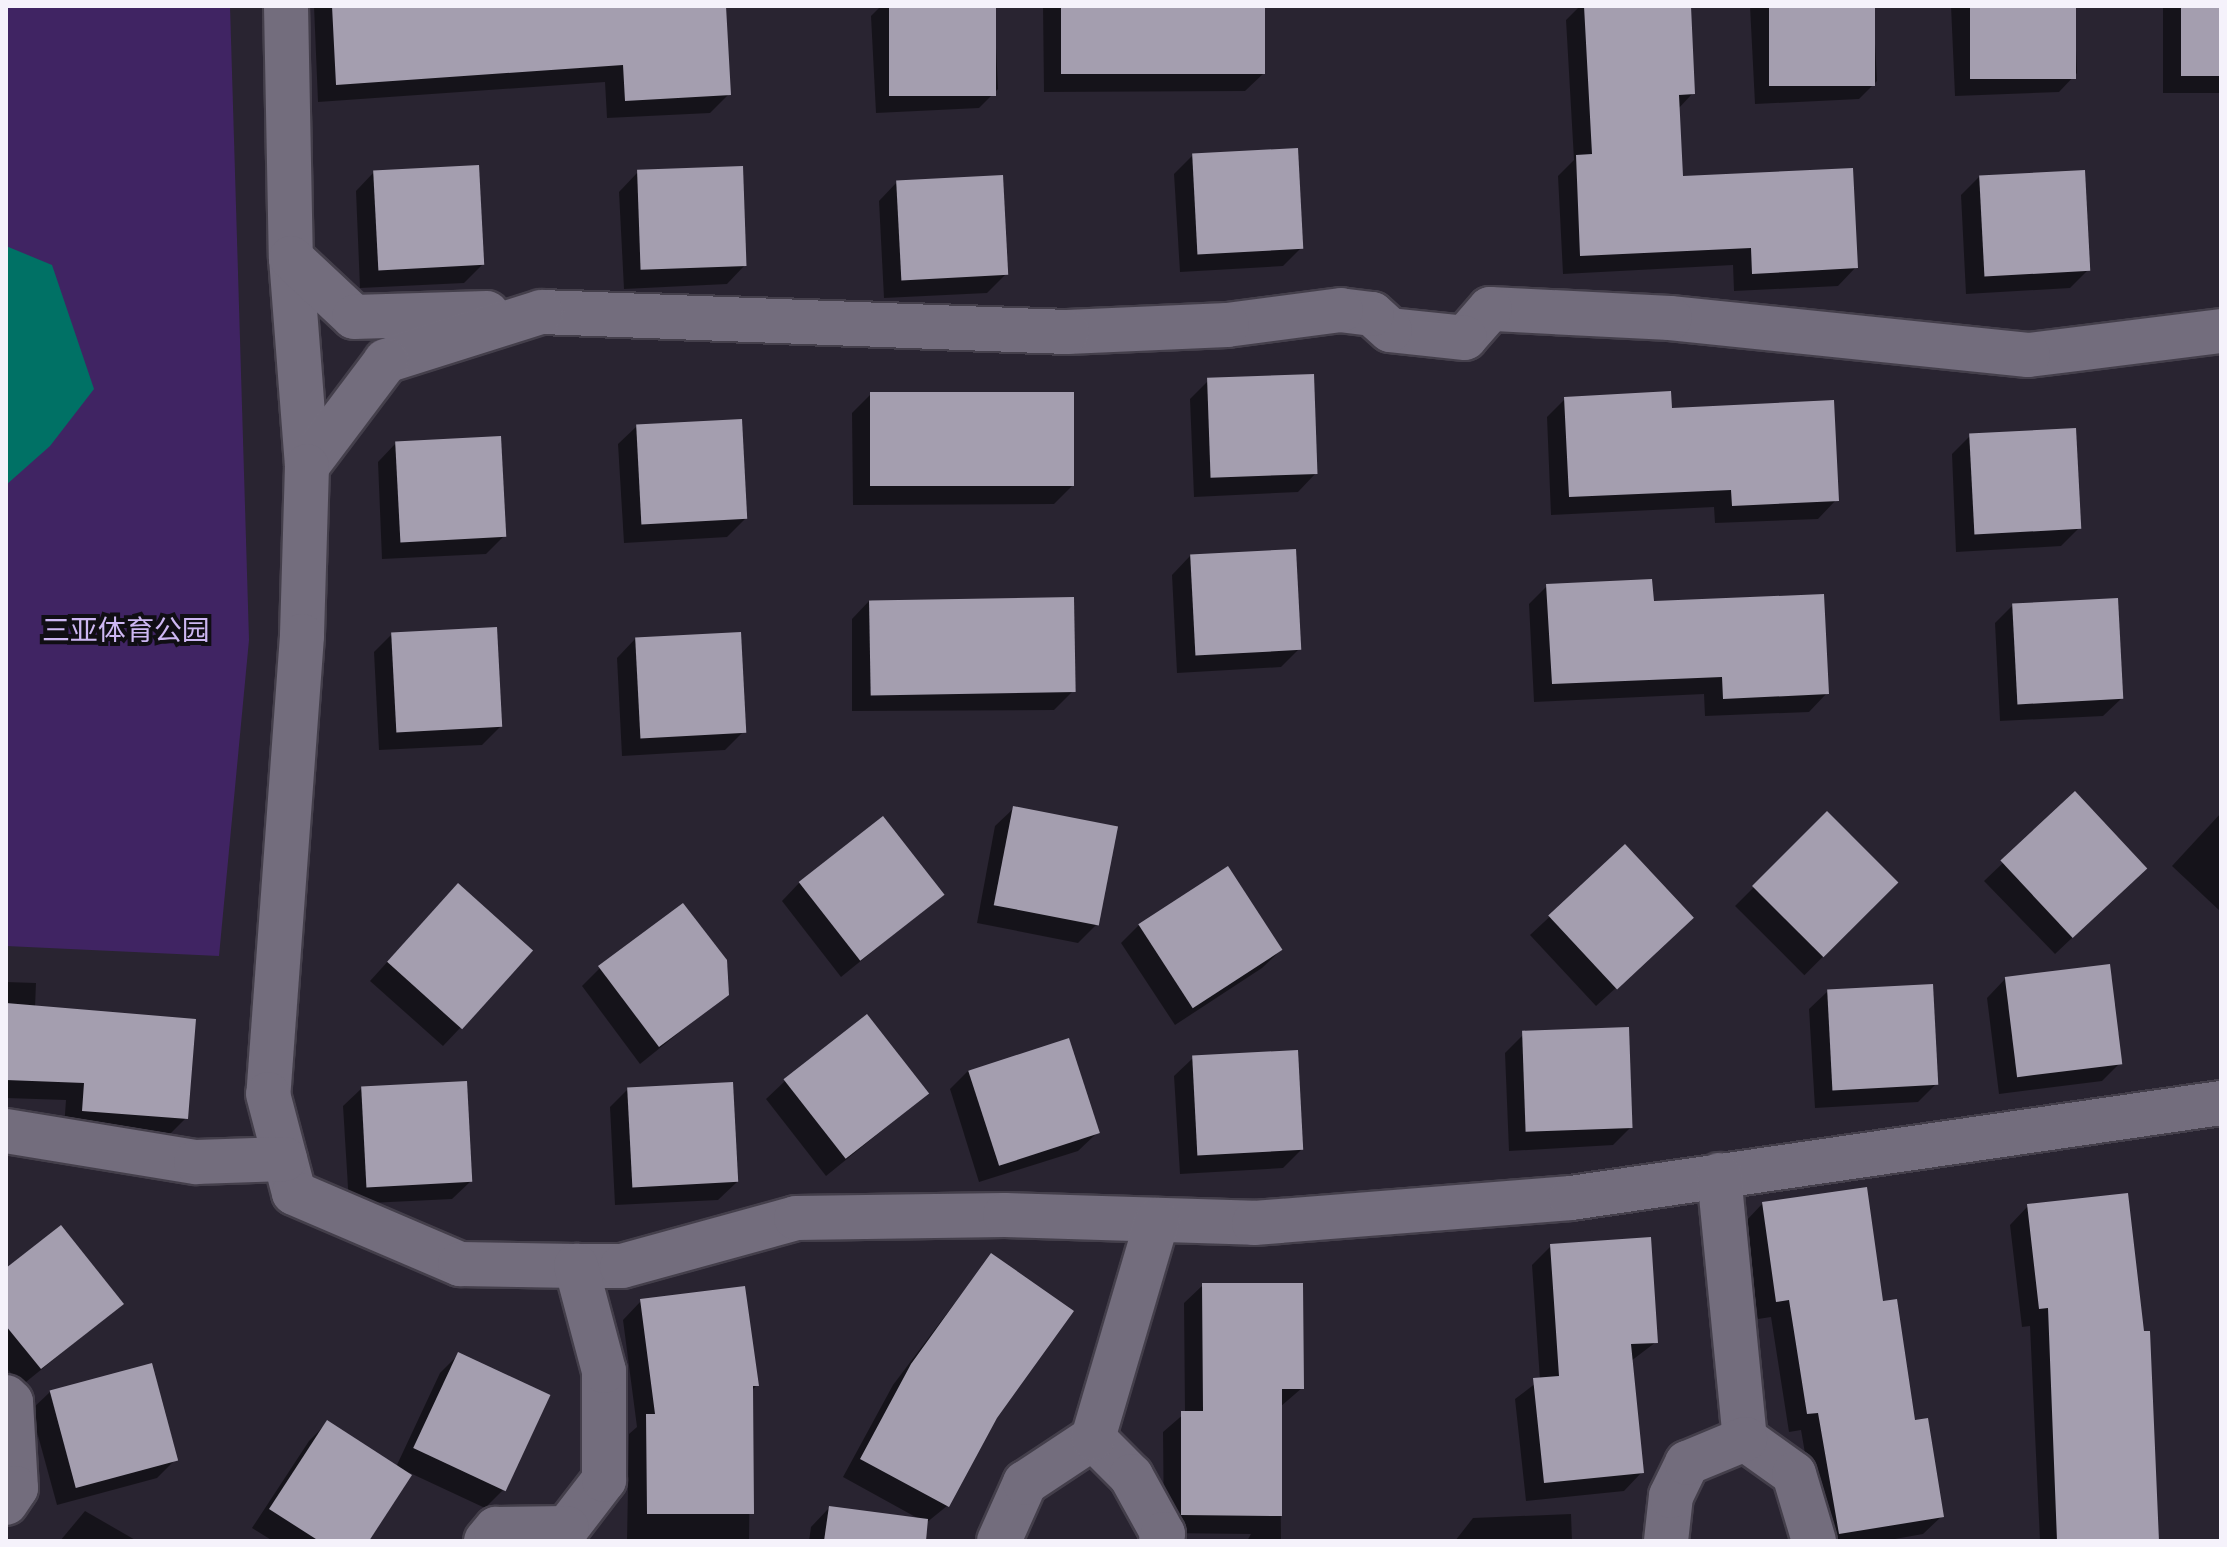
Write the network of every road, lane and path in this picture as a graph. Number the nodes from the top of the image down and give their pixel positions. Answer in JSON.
{"nodes":[{"id":1,"x":286,"y":6,"type":"edge"},
{"id":2,"x":291,"y":258,"type":"junction"},
{"id":3,"x":541,"y":312,"type":"junction"},
{"id":4,"x":2221,"y":331,"type":"edge"},
{"id":5,"x":307,"y":466,"type":"junction"},
{"id":6,"x":2221,"y":1107,"type":"edge"},
{"id":7,"x":6,"y":1131,"type":"edge"},
{"id":8,"x":285,"y":1159,"type":"junction"},
{"id":9,"x":1719,"y":1175,"type":"junction"},
{"id":10,"x":1157,"y":1220,"type":"junction"},
{"id":11,"x":576,"y":1266,"type":"junction"},
{"id":12,"x":6,"y":1397,"type":"edge"},
{"id":13,"x":1093,"y":1438,"type":"junction"},
{"id":14,"x":1745,"y":1439,"type":"junction"},
{"id":15,"x":6,"y":1503,"type":"edge"},
{"id":16,"x":570,"y":1534,"type":"edge"},
{"id":17,"x":486,"y":1541,"type":"edge"},
{"id":18,"x":999,"y":1541,"type":"edge"},
{"id":19,"x":1161,"y":1541,"type":"edge"},
{"id":20,"x":1666,"y":1541,"type":"edge"},
{"id":21,"x":1814,"y":1541,"type":"edge"}],
"edges":[{"from":1,"to":2,"type":"lane"},
{"from":2,"to":3,"type":"lane"},
{"from":2,"to":5,"type":"lane"},
{"from":3,"to":4,"type":"lane"},
{"from":3,"to":5,"type":"lane"},
{"from":5,"to":8,"type":"lane"},
{"from":6,"to":9,"type":"lane"},
{"from":7,"to":8,"type":"lane"},
{"from":8,"to":11,"type":"lane"},
{"from":9,"to":10,"type":"lane"},
{"from":9,"to":14,"type":"lane"},
{"from":10,"to":11,"type":"lane"},
{"from":10,"to":13,"type":"lane"},
{"from":11,"to":16,"type":"lane"},
{"from":12,"to":15,"type":"lane"},
{"from":13,"to":18,"type":"lane"},
{"from":13,"to":19,"type":"lane"},
{"from":14,"to":20,"type":"lane"},
{"from":14,"to":21,"type":"lane"},
{"from":16,"to":17,"type":"lane"}]}
